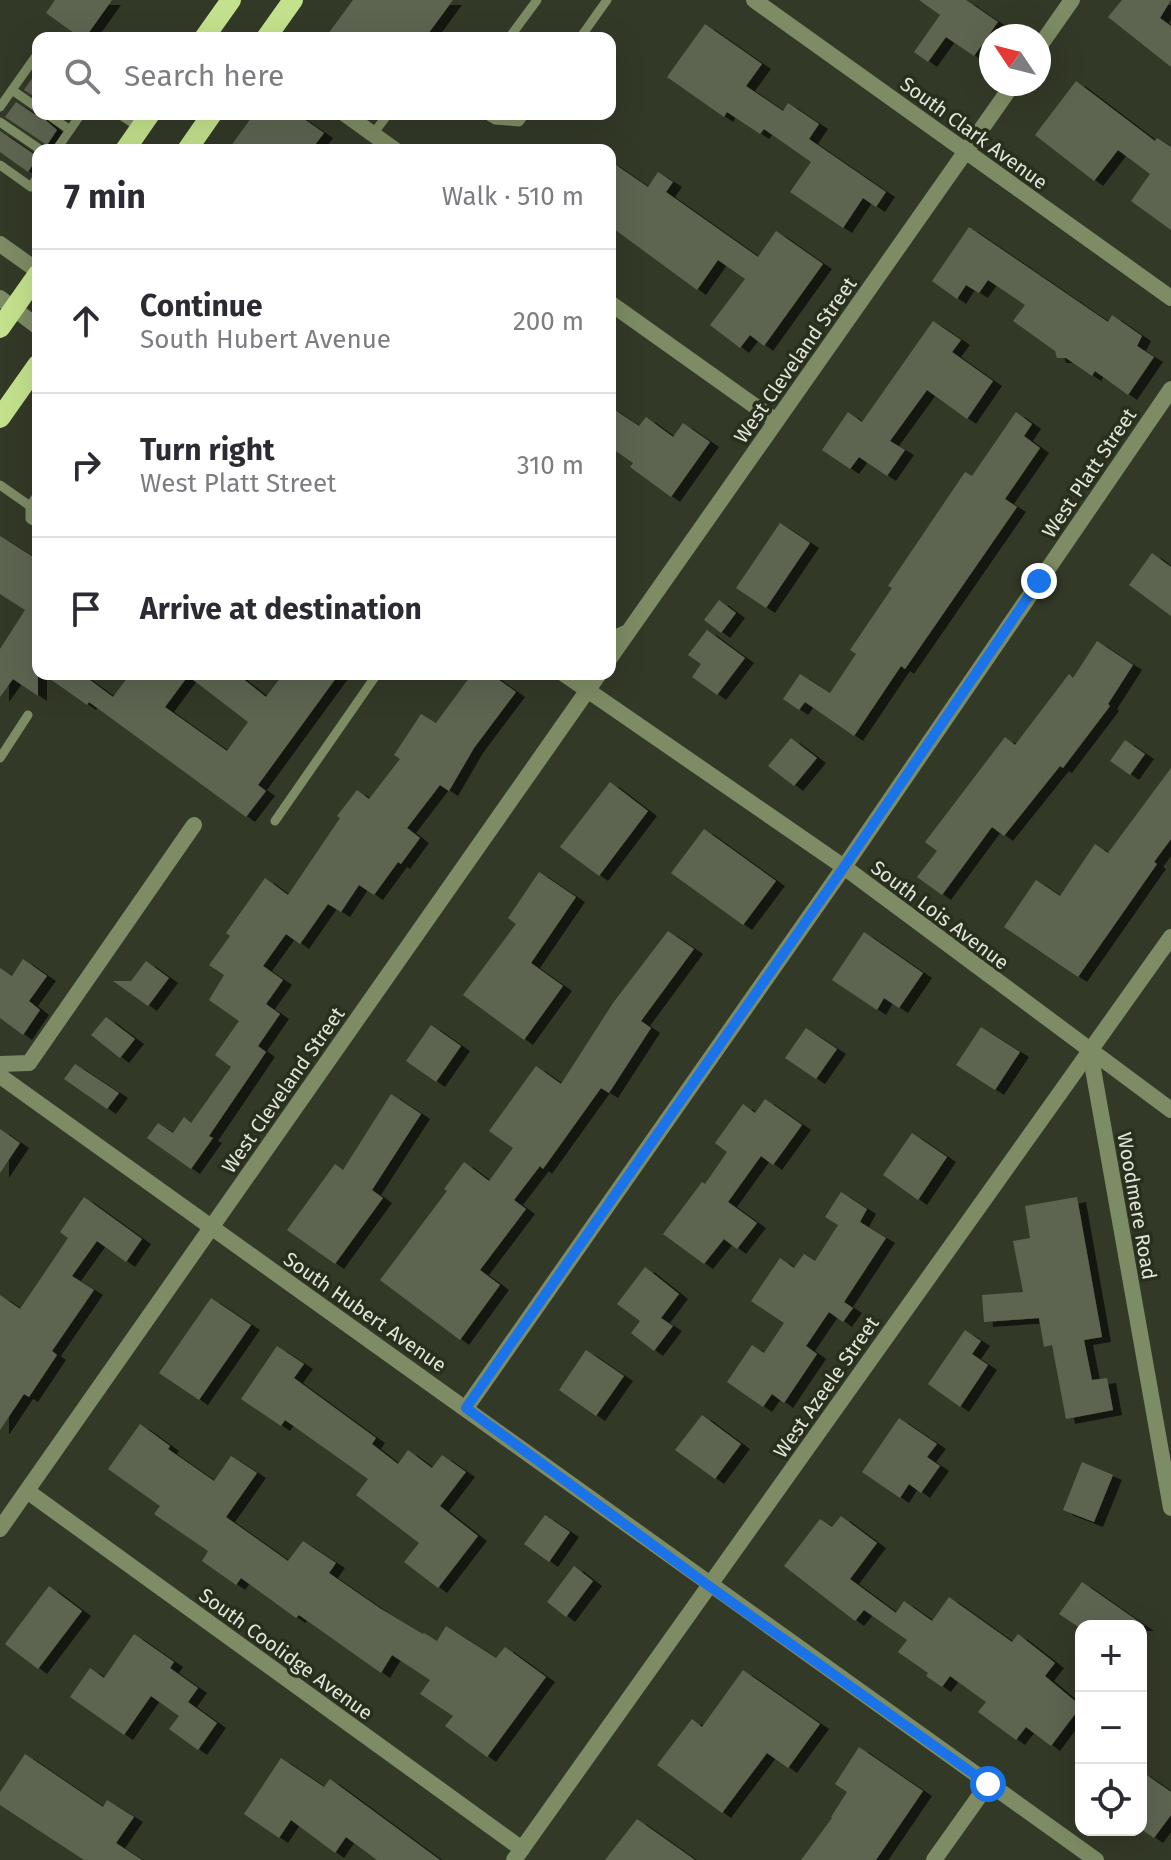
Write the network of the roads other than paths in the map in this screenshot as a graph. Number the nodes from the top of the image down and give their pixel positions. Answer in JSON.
{"nodes":[{"id":1,"x":231,"y":0,"type":"edge"},
{"id":2,"x":293,"y":0,"type":"edge"},
{"id":3,"x":537,"y":0,"type":"edge"},
{"id":4,"x":607,"y":0,"type":"edge"},
{"id":5,"x":754,"y":0,"type":"edge"},
{"id":6,"x":1072,"y":0,"type":"edge"},
{"id":7,"x":1051,"y":30,"type":"edge"},
{"id":8,"x":208,"y":32,"type":"edge"},
{"id":9,"x":270,"y":32,"type":"edge"},
{"id":10,"x":513,"y":32,"type":"edge"},
{"id":11,"x":584,"y":32,"type":"edge"},
{"id":12,"x":32,"y":62,"type":"edge"},
{"id":13,"x":12,"y":90,"type":"junction"},
{"id":14,"x":1005,"y":96,"type":"edge"},
{"id":15,"x":32,"y":104,"type":"edge"},
{"id":16,"x":0,"y":107,"type":"edge"},
{"id":17,"x":56,"y":120,"type":"edge"},
{"id":18,"x":77,"y":120,"type":"edge"},
{"id":19,"x":208,"y":120,"type":"edge"},
{"id":20,"x":353,"y":120,"type":"edge"},
{"id":21,"x":384,"y":120,"type":"edge"},
{"id":22,"x":495,"y":120,"type":"edge"},
{"id":23,"x":520,"y":120,"type":"edge"},
{"id":24,"x":145,"y":121,"type":"edge"},
{"id":25,"x":0,"y":122,"type":"edge"},
{"id":26,"x":70,"y":130,"type":"junction"},
{"id":27,"x":373,"y":134,"type":"junction"},
{"id":28,"x":32,"y":144,"type":"edge"},
{"id":29,"x":60,"y":144,"type":"edge"},
{"id":30,"x":129,"y":144,"type":"edge"},
{"id":31,"x":191,"y":144,"type":"edge"},
{"id":32,"x":387,"y":144,"type":"edge"},
{"id":33,"x":966,"y":152,"type":"junction"},
{"id":34,"x":0,"y":165,"type":"edge"},
{"id":35,"x":32,"y":185,"type":"edge"},
{"id":36,"x":0,"y":244,"type":"edge"},
{"id":37,"x":32,"y":268,"type":"edge"},
{"id":38,"x":32,"y":278,"type":"edge"},
{"id":39,"x":1171,"y":298,"type":"edge"},
{"id":40,"x":7,"y":303,"type":"edge"},
{"id":41,"x":616,"y":307,"type":"edge"},
{"id":42,"x":32,"y":322,"type":"edge"},
{"id":43,"x":0,"y":328,"type":"edge"},
{"id":44,"x":32,"y":373,"type":"edge"},
{"id":45,"x":1171,"y":389,"type":"edge"},
{"id":46,"x":0,"y":418,"type":"edge"},
{"id":47,"x":776,"y":421,"type":"junction"},
{"id":48,"x":0,"y":485,"type":"edge"},
{"id":49,"x":32,"y":503,"type":"edge"},
{"id":50,"x":30,"y":506,"type":"junction"},
{"id":51,"x":32,"y":520,"type":"edge"},
{"id":52,"x":628,"y":632,"type":"junction"},
{"id":53,"x":616,"y":637,"type":"edge"},
{"id":54,"x":616,"y":649,"type":"edge"},
{"id":55,"x":373,"y":680,"type":"edge"},
{"id":56,"x":572,"y":680,"type":"edge"},
{"id":57,"x":595,"y":680,"type":"edge"},
{"id":58,"x":588,"y":691,"type":"junction"},
{"id":59,"x":28,"y":715,"type":"dead end"},
{"id":60,"x":0,"y":758,"type":"edge"},
{"id":61,"x":275,"y":821,"type":"dead end"},
{"id":62,"x":194,"y":825,"type":"dead end"},
{"id":63,"x":844,"y":867,"type":"junction"},
{"id":64,"x":1171,"y":937,"type":"edge"},
{"id":65,"x":1090,"y":1052,"type":"junction"},
{"id":66,"x":0,"y":1064,"type":"edge"},
{"id":67,"x":0,"y":1076,"type":"edge"},
{"id":68,"x":1171,"y":1110,"type":"edge"},
{"id":69,"x":212,"y":1228,"type":"junction"},
{"id":70,"x":466,"y":1408,"type":"junction"},
{"id":71,"x":27,"y":1491,"type":"junction"},
{"id":72,"x":1171,"y":1508,"type":"edge"},
{"id":73,"x":0,"y":1529,"type":"edge"},
{"id":74,"x":709,"y":1586,"type":"junction"},
{"id":75,"x":988,"y":1784,"type":"junction"},
{"id":76,"x":518,"y":1854,"type":"edge"},
{"id":77,"x":934,"y":1860,"type":"edge"},
{"id":78,"x":1096,"y":1860,"type":"edge"}],
"edges":[{"from":1,"to":8,"type":"main road"},
{"from":2,"to":9,"type":"main road"},
{"from":3,"to":10,"type":"lane"},
{"from":4,"to":11,"type":"lane"},
{"from":5,"to":33,"type":"street","name":"South Clark Avenue"},
{"from":6,"to":7,"type":"street"},
{"from":12,"to":13,"type":"lane"},
{"from":13,"to":15,"type":"lane"},
{"from":13,"to":16,"type":"lane"},
{"from":14,"to":33,"type":"street","name":"West Cleveland Street"},
{"from":17,"to":26,"type":"lane"},
{"from":18,"to":26,"type":"lane"},
{"from":19,"to":31,"type":"main road"},
{"from":20,"to":27,"type":"street"},
{"from":21,"to":27,"type":"lane"},
{"from":22,"to":23,"type":"lane"},
{"from":24,"to":30,"type":"main road"},
{"from":25,"to":28,"type":"lane"},
{"from":26,"to":29,"type":"lane"},
{"from":27,"to":32,"type":"street"},
{"from":33,"to":39,"type":"street","name":"South Clark Avenue"},
{"from":33,"to":47,"type":"street","name":"West Cleveland Street"},
{"from":34,"to":35,"type":"lane"},
{"from":36,"to":37,"type":"street"},
{"from":38,"to":40,"type":"main road"},
{"from":40,"to":42,"type":"street"},
{"from":40,"to":43,"type":"main road"},
{"from":41,"to":47,"type":"street"},
{"from":44,"to":46,"type":"main road"},
{"from":45,"to":63,"type":"street","name":"West Platt Street"},
{"from":47,"to":52,"type":"street","name":"West Cleveland Street"},
{"from":48,"to":50,"type":"lane"},
{"from":49,"to":50,"type":"lane"},
{"from":50,"to":51,"type":"lane"},
{"from":52,"to":53,"type":"street"},
{"from":52,"to":54,"type":"street","name":"West Cleveland Street"},
{"from":55,"to":61,"type":"lane"},
{"from":56,"to":58,"type":"street","name":"South Lois Avenue"},
{"from":57,"to":58,"type":"street","name":"West Cleveland Street"},
{"from":58,"to":63,"type":"street","name":"South Lois Avenue"},
{"from":58,"to":69,"type":"street","name":"West Cleveland Street"},
{"from":59,"to":60,"type":"lane"},
{"from":62,"to":66,"type":"street"},
{"from":63,"to":65,"type":"street","name":"South Lois Avenue"},
{"from":63,"to":70,"type":"street","name":"West Platt Street"},
{"from":64,"to":65,"type":"street","name":"West Azeele Street"},
{"from":65,"to":68,"type":"street","name":"South Lois Avenue"},
{"from":65,"to":72,"type":"street","name":"Woodmere Road"},
{"from":65,"to":74,"type":"street","name":"West Azeele Street"},
{"from":67,"to":69,"type":"street","name":"South Hubert Avenue"},
{"from":69,"to":70,"type":"street","name":"South Hubert Avenue"},
{"from":69,"to":71,"type":"street","name":"West Cleveland Street"},
{"from":70,"to":74,"type":"street","name":"South Hubert Avenue"},
{"from":71,"to":73,"type":"street","name":"West Cleveland Street"},
{"from":71,"to":76,"type":"street","name":"South Coolidge Avenue"},
{"from":74,"to":75,"type":"street","name":"South Hubert Avenue"},
{"from":74,"to":76,"type":"street","name":"West Azeele Street"},
{"from":75,"to":77,"type":"street"},
{"from":75,"to":78,"type":"street","name":"South Hubert Avenue"}]}
